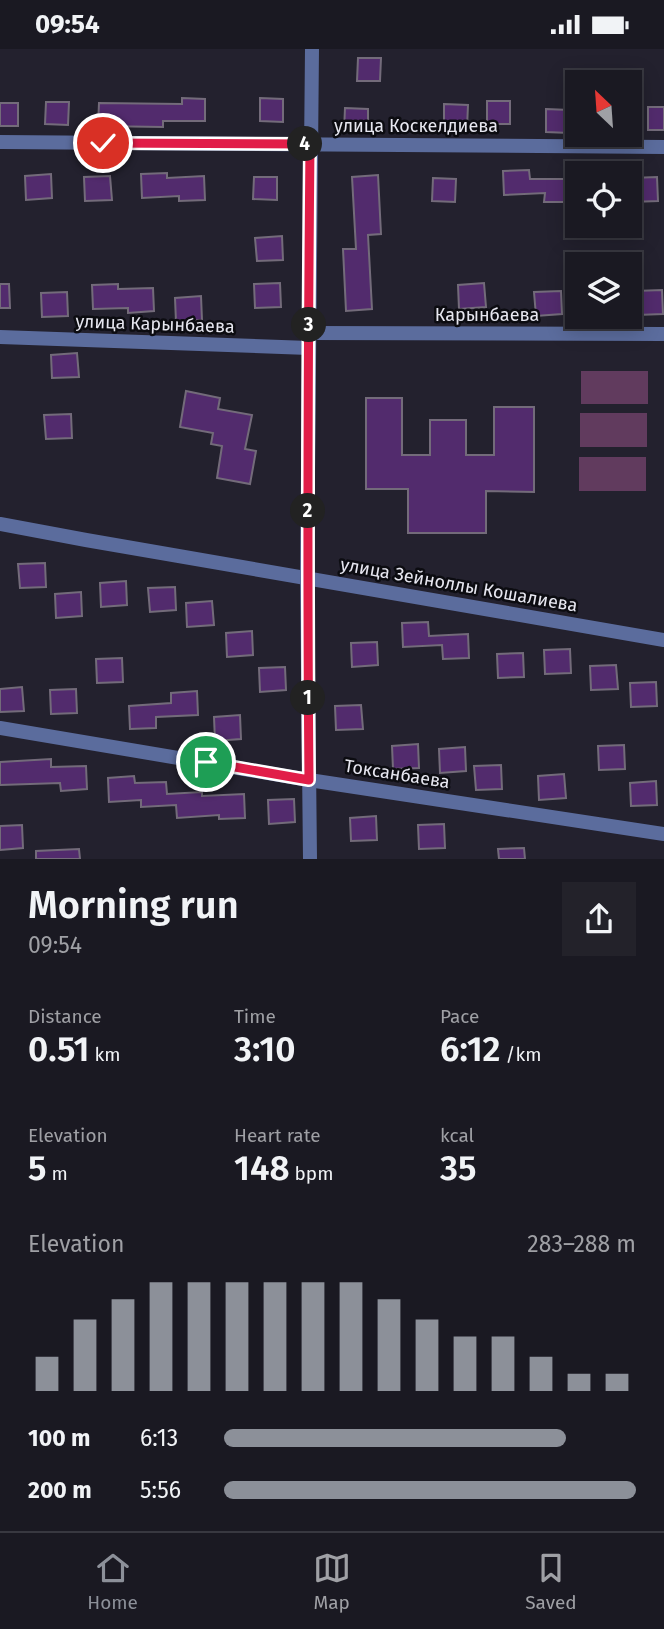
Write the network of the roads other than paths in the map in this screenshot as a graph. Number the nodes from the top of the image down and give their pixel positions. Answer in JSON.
{"nodes":[{"id":1,"x":312,"y":49,"type":"edge"},
{"id":2,"x":0,"y":142,"type":"edge"},
{"id":3,"x":310,"y":144,"type":"junction"},
{"id":4,"x":664,"y":147,"type":"edge"},
{"id":5,"x":664,"y":334,"type":"edge"},
{"id":6,"x":0,"y":337,"type":"edge"},
{"id":7,"x":309,"y":341,"type":"junction"},
{"id":8,"x":0,"y":524,"type":"edge"},
{"id":9,"x":307,"y":577,"type":"junction"},
{"id":10,"x":664,"y":640,"type":"edge"},
{"id":11,"x":0,"y":728,"type":"edge"},
{"id":12,"x":309,"y":780,"type":"junction"},
{"id":13,"x":664,"y":834,"type":"edge"},
{"id":14,"x":310,"y":859,"type":"edge"}],
"edges":[{"from":1,"to":3,"type":"street"},
{"from":2,"to":3,"type":"street","name":"улица Коскелдиева"},
{"from":3,"to":4,"type":"street","name":"улица Коскелдиева"},
{"from":3,"to":7,"type":"street"},
{"from":5,"to":7,"type":"street","name":"Карынбаева"},
{"from":6,"to":7,"type":"street","name":"улица Карынбаева"},
{"from":7,"to":9,"type":"street"},
{"from":8,"to":9,"type":"street","name":"улица Зейноллы Кошалиева"},
{"from":9,"to":10,"type":"street","name":"улица Зейноллы Кошалиева"},
{"from":9,"to":12,"type":"street"},
{"from":11,"to":12,"type":"street","name":"Токсанбаева"},
{"from":12,"to":13,"type":"street","name":"Токсанбаева"},
{"from":12,"to":14,"type":"street"}]}
